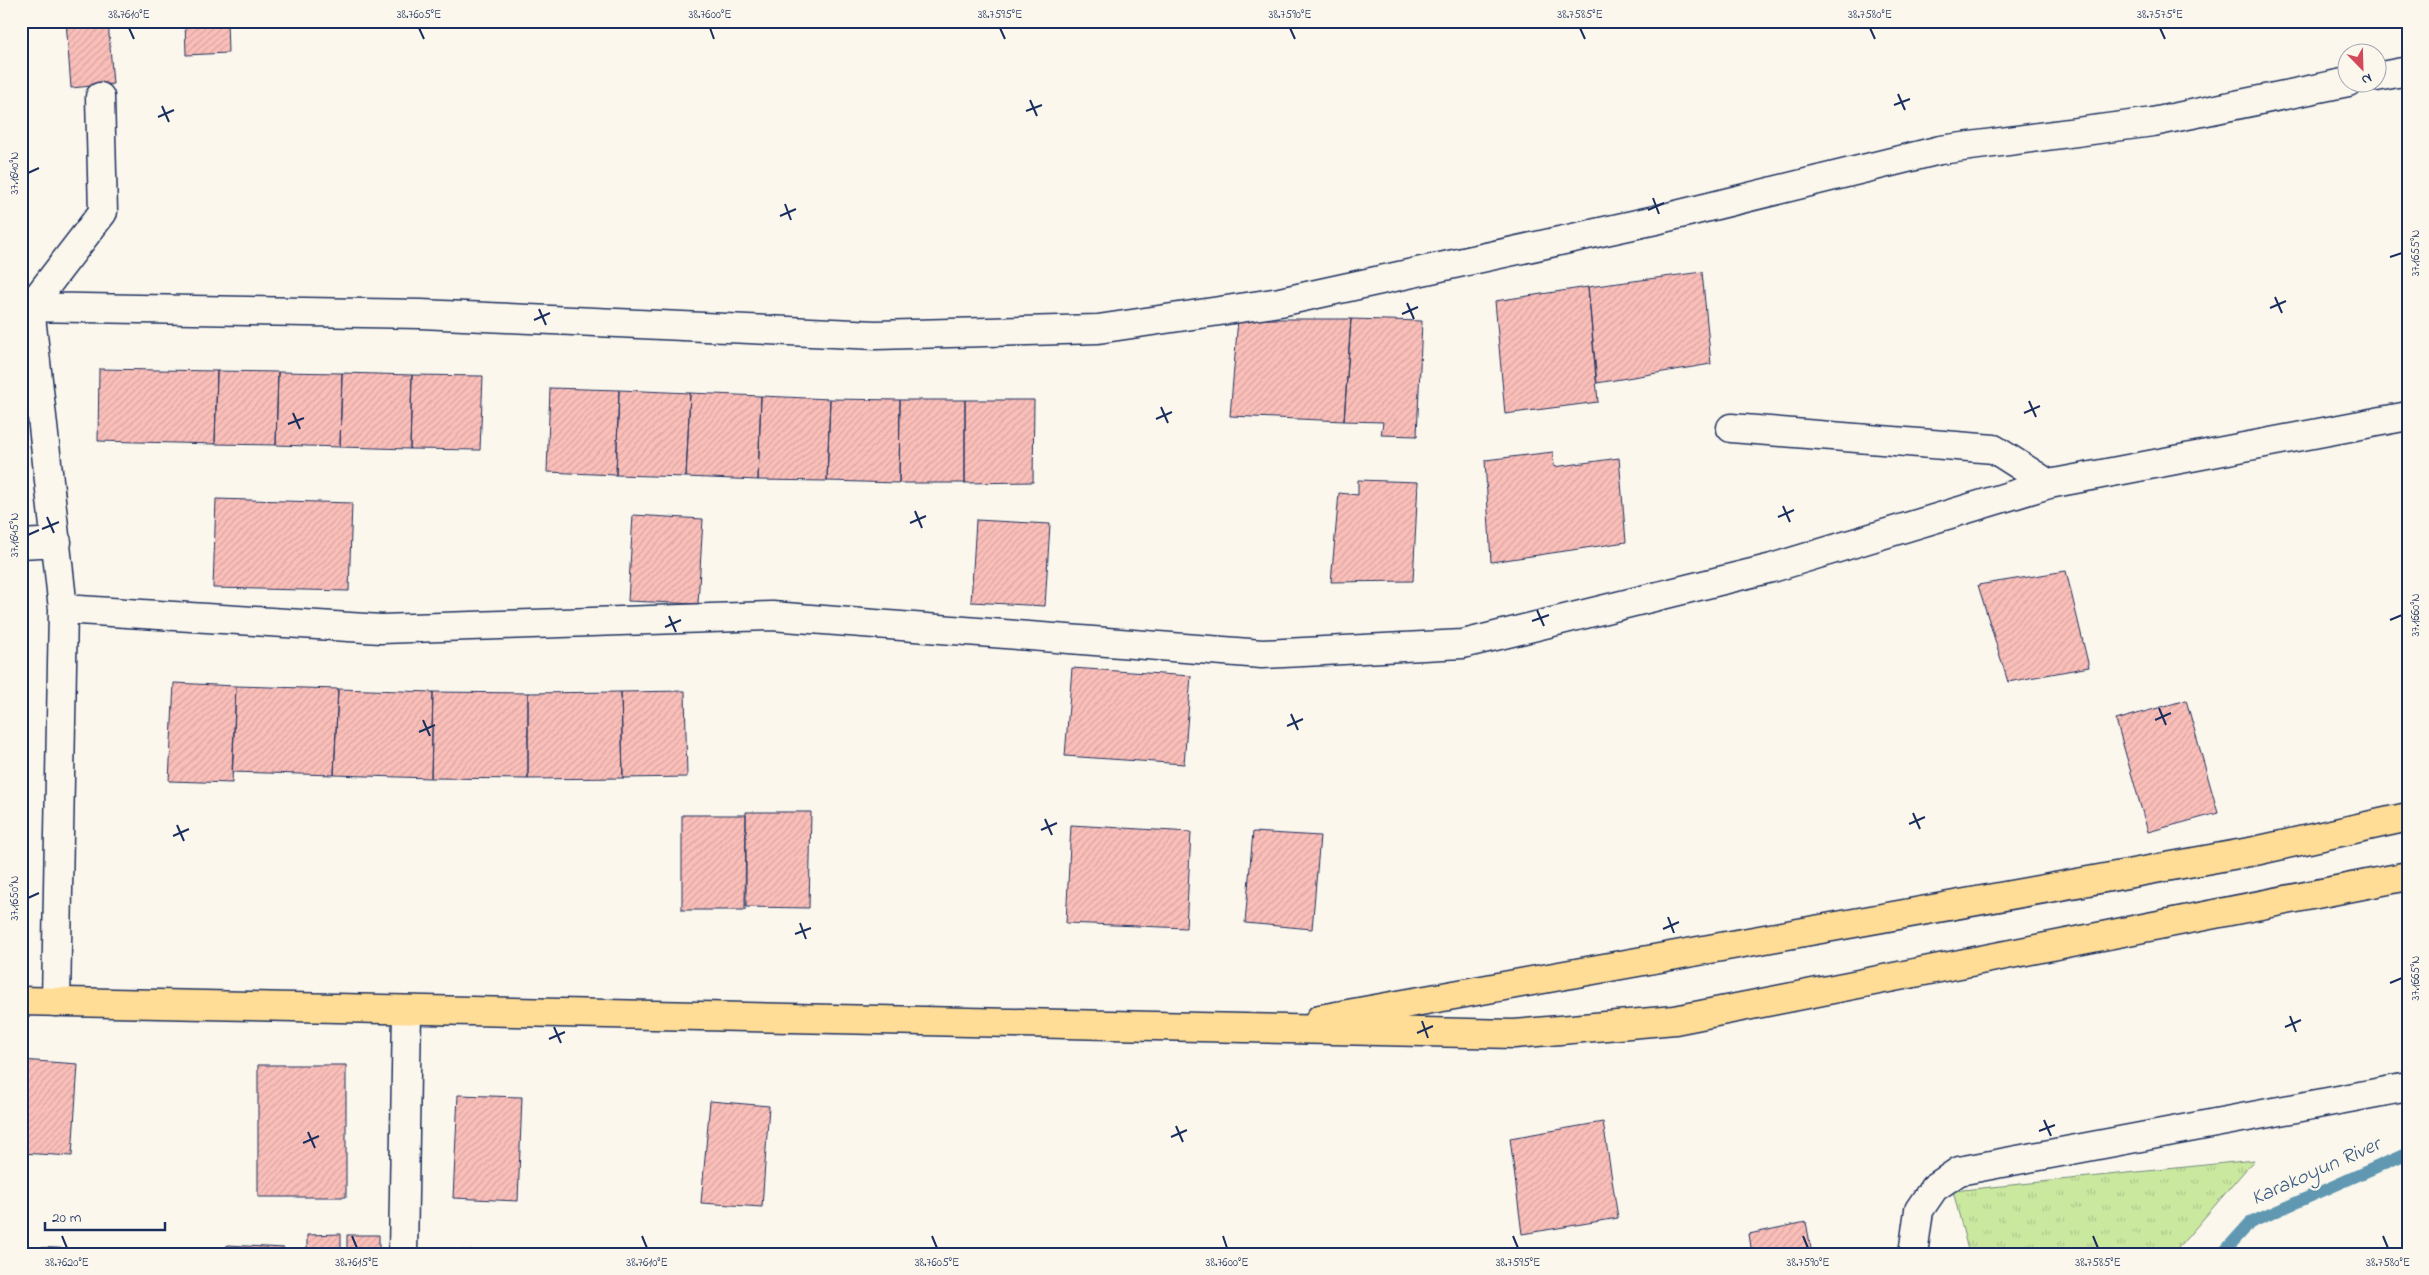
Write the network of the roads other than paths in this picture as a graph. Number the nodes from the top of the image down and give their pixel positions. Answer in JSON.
{"nodes":[{"id":1,"x":2408,"y":71,"type":"edge"},
{"id":2,"x":2386,"y":75,"type":"edge"},
{"id":3,"x":2336,"y":84,"type":"edge"},
{"id":4,"x":100,"y":97,"type":"dead end"},
{"id":5,"x":30,"y":307,"type":"junction"},
{"id":6,"x":2408,"y":416,"type":"edge"},
{"id":7,"x":1731,"y":428,"type":"dead end"},
{"id":8,"x":2049,"y":484,"type":"junction"},
{"id":9,"x":57,"y":542,"type":"junction"},
{"id":10,"x":21,"y":544,"type":"edge"},
{"id":11,"x":63,"y":609,"type":"junction"},
{"id":12,"x":2408,"y":817,"type":"edge"},
{"id":13,"x":2408,"y":876,"type":"edge"},
{"id":14,"x":21,"y":1001,"type":"edge"},
{"id":15,"x":56,"y":1002,"type":"junction"},
{"id":16,"x":407,"y":1011,"type":"junction"},
{"id":17,"x":1263,"y":1030,"type":"junction"},
{"id":18,"x":2408,"y":1087,"type":"edge"},
{"id":19,"x":403,"y":1254,"type":"edge"},
{"id":20,"x":1913,"y":1254,"type":"edge"}],
"edges":[{"from":1,"to":2,"type":"street"},
{"from":3,"to":5,"type":"street"},
{"from":4,"to":5,"type":"street"},
{"from":5,"to":9,"type":"street"},
{"from":6,"to":8,"type":"street"},
{"from":7,"to":8,"type":"street"},
{"from":8,"to":11,"type":"street"},
{"from":9,"to":10,"type":"street"},
{"from":9,"to":11,"type":"street"},
{"from":11,"to":15,"type":"street"},
{"from":12,"to":17,"type":"main road"},
{"from":13,"to":17,"type":"main road"},
{"from":14,"to":15,"type":"main road"},
{"from":15,"to":16,"type":"main road"},
{"from":16,"to":17,"type":"main road"},
{"from":16,"to":19,"type":"street"},
{"from":18,"to":20,"type":"street"}]}
